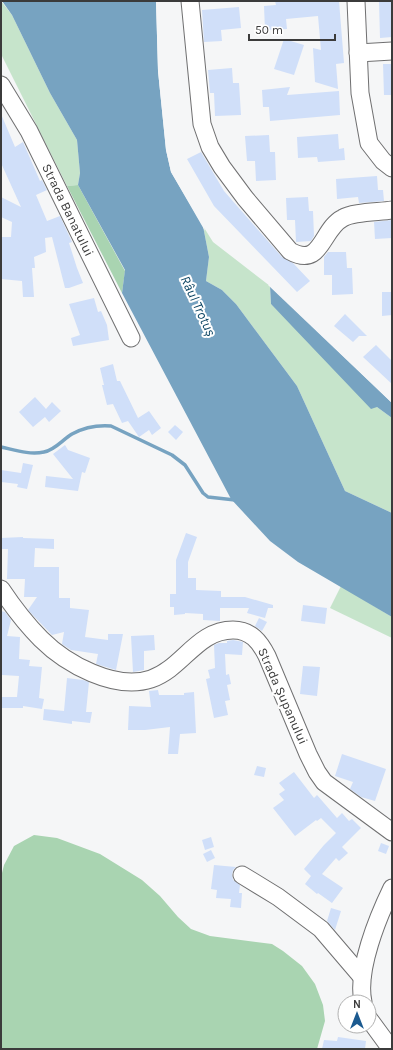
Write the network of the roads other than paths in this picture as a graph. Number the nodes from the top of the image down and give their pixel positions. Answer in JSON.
{"nodes":[{"id":1,"x":190,"y":1,"type":"edge"},
{"id":2,"x":356,"y":1,"type":"edge"},
{"id":3,"x":392,"y":51,"type":"edge"},
{"id":4,"x":358,"y":53,"type":"junction"},
{"id":5,"x":1,"y":84,"type":"edge"},
{"id":6,"x":392,"y":168,"type":"edge"},
{"id":7,"x":392,"y":210,"type":"edge"},
{"id":8,"x":131,"y":338,"type":"dead end"},
{"id":9,"x":1,"y":589,"type":"edge"},
{"id":10,"x":392,"y":832,"type":"edge"},
{"id":11,"x":242,"y":875,"type":"dead end"},
{"id":12,"x":392,"y":888,"type":"edge"},
{"id":13,"x":362,"y":977,"type":"junction"},
{"id":14,"x":363,"y":994,"type":"edge"},
{"id":15,"x":377,"y":1030,"type":"edge"},
{"id":16,"x":391,"y":1049,"type":"edge"}],
"edges":[{"from":1,"to":7,"type":"street"},
{"from":2,"to":4,"type":"street"},
{"from":3,"to":4,"type":"street"},
{"from":4,"to":6,"type":"street"},
{"from":5,"to":8,"type":"street","name":"Strada Banatului"},
{"from":9,"to":10,"type":"street","name":"Strada Șupanului"},
{"from":11,"to":13,"type":"street"},
{"from":12,"to":13,"type":"street"},
{"from":13,"to":14,"type":"street"},
{"from":15,"to":16,"type":"street"}]}
